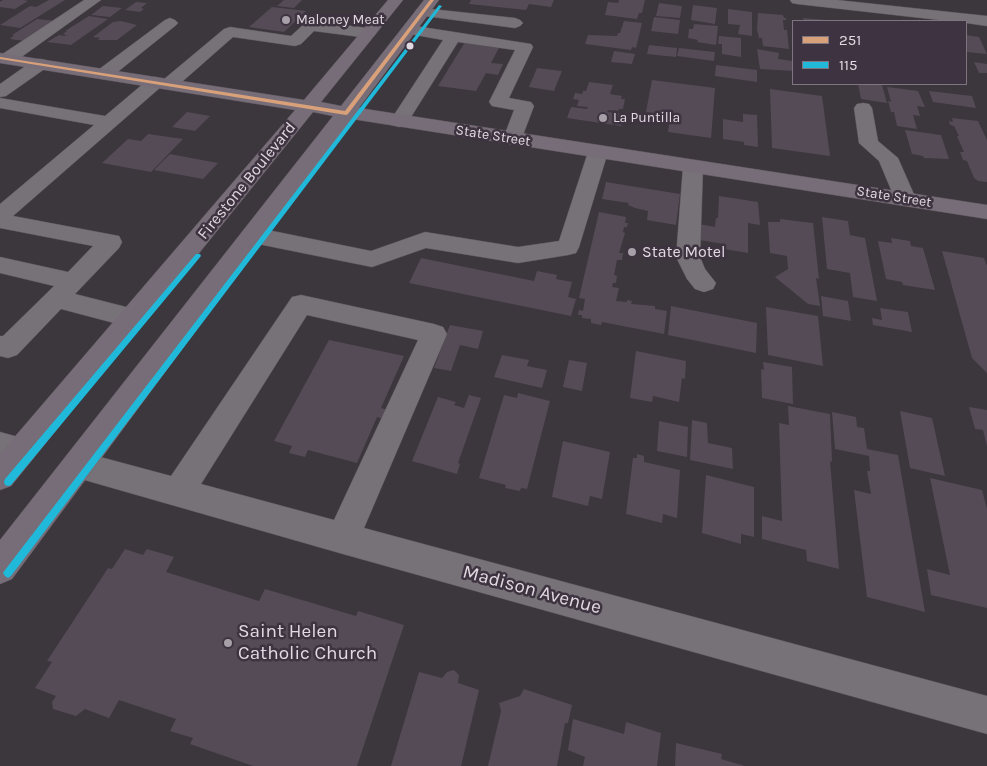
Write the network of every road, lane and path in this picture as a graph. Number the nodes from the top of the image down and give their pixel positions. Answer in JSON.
{"nodes":[{"id":1,"x":94,"y":0,"type":"edge"},
{"id":2,"x":396,"y":0,"type":"edge"},
{"id":3,"x":933,"y":0,"type":"edge"},
{"id":4,"x":794,"y":5,"type":"edge"},
{"id":5,"x":427,"y":6,"type":"edge"},
{"id":6,"x":941,"y":16,"type":"junction"},
{"id":7,"x":987,"y":21,"type":"edge"},
{"id":8,"x":170,"y":23,"type":"dead end"},
{"id":9,"x":515,"y":23,"type":"dead end"},
{"id":10,"x":409,"y":30,"type":"junction"},
{"id":11,"x":368,"y":33,"type":"junction"},
{"id":12,"x":453,"y":37,"type":"junction"},
{"id":13,"x":3,"y":58,"type":"edge"},
{"id":14,"x":40,"y":64,"type":"junction"},
{"id":15,"x":104,"y":74,"type":"junction"},
{"id":16,"x":162,"y":83,"type":"junction"},
{"id":17,"x":0,"y":92,"type":"edge"},
{"id":18,"x":0,"y":103,"type":"edge"},
{"id":19,"x":308,"y":106,"type":"junction"},
{"id":20,"x":863,"y":108,"type":"dead end"},
{"id":21,"x":346,"y":113,"type":"junction"},
{"id":22,"x":399,"y":121,"type":"junction"},
{"id":23,"x":108,"y":122,"type":"junction"},
{"id":24,"x":513,"y":139,"type":"junction"},
{"id":25,"x":598,"y":152,"type":"junction"},
{"id":26,"x":693,"y":167,"type":"junction"},
{"id":27,"x":905,"y":199,"type":"junction"},
{"id":28,"x":987,"y":212,"type":"edge"},
{"id":29,"x":0,"y":216,"type":"edge"},
{"id":30,"x":0,"y":221,"type":"edge"},
{"id":31,"x":253,"y":235,"type":"junction"},
{"id":32,"x":0,"y":265,"type":"edge"},
{"id":33,"x":704,"y":283,"type":"dead end"},
{"id":34,"x":65,"y":291,"type":"junction"},
{"id":35,"x":133,"y":318,"type":"junction"},
{"id":36,"x":0,"y":346,"type":"edge"},
{"id":37,"x":11,"y":448,"type":"edge"},
{"id":38,"x":78,"y":465,"type":"junction"},
{"id":39,"x":0,"y":476,"type":"edge"},
{"id":40,"x":178,"y":492,"type":"junction"},
{"id":41,"x":343,"y":538,"type":"junction"},
{"id":42,"x":0,"y":567,"type":"edge"},
{"id":43,"x":987,"y":715,"type":"edge"}],
"edges":[{"from":1,"to":13,"type":"street"},
{"from":2,"to":11,"type":"main road","name":"Firestone Boulevard"},
{"from":3,"to":6,"type":"street"},
{"from":4,"to":6,"type":"street"},
{"from":5,"to":9,"type":"street"},
{"from":5,"to":10,"type":"main road"},
{"from":6,"to":7,"type":"street"},
{"from":8,"to":15,"type":"street"},
{"from":10,"to":12,"type":"street"},
{"from":10,"to":21,"type":"main road"},
{"from":11,"to":16,"type":"street"},
{"from":11,"to":19,"type":"main road","name":"Firestone Boulevard"},
{"from":12,"to":22,"type":"street"},
{"from":12,"to":24,"type":"street"},
{"from":13,"to":14,"type":"main road","name":"State Street"},
{"from":14,"to":15,"type":"main road","name":"State Street"},
{"from":14,"to":17,"type":"street"},
{"from":15,"to":16,"type":"main road","name":"State Street"},
{"from":16,"to":19,"type":"main road","name":"State Street"},
{"from":16,"to":23,"type":"street"},
{"from":18,"to":23,"type":"street"},
{"from":19,"to":21,"type":"main road","name":"State Street"},
{"from":19,"to":35,"type":"main road","name":"Firestone Boulevard"},
{"from":20,"to":27,"type":"street"},
{"from":21,"to":22,"type":"main road","name":"State Street"},
{"from":21,"to":31,"type":"main road"},
{"from":22,"to":24,"type":"main road","name":"State Street"},
{"from":23,"to":29,"type":"street"},
{"from":24,"to":25,"type":"main road","name":"State Street"},
{"from":25,"to":26,"type":"main road","name":"State Street"},
{"from":25,"to":31,"type":"street"},
{"from":26,"to":27,"type":"main road","name":"State Street"},
{"from":26,"to":33,"type":"street"},
{"from":27,"to":28,"type":"main road","name":"State Street"},
{"from":30,"to":34,"type":"street"},
{"from":31,"to":38,"type":"main road"},
{"from":32,"to":34,"type":"street"},
{"from":34,"to":35,"type":"street"},
{"from":34,"to":36,"type":"street"},
{"from":35,"to":37,"type":"main road","name":"Firestone Boulevard"},
{"from":37,"to":39,"type":"main road","name":"Firestone Boulevard"},
{"from":38,"to":40,"type":"street","name":"Madison Avenue"},
{"from":38,"to":42,"type":"main road"},
{"from":40,"to":41,"type":"street","name":"Madison Avenue"},
{"from":40,"to":41,"type":"street"},
{"from":41,"to":43,"type":"street","name":"Madison Avenue"}]}
